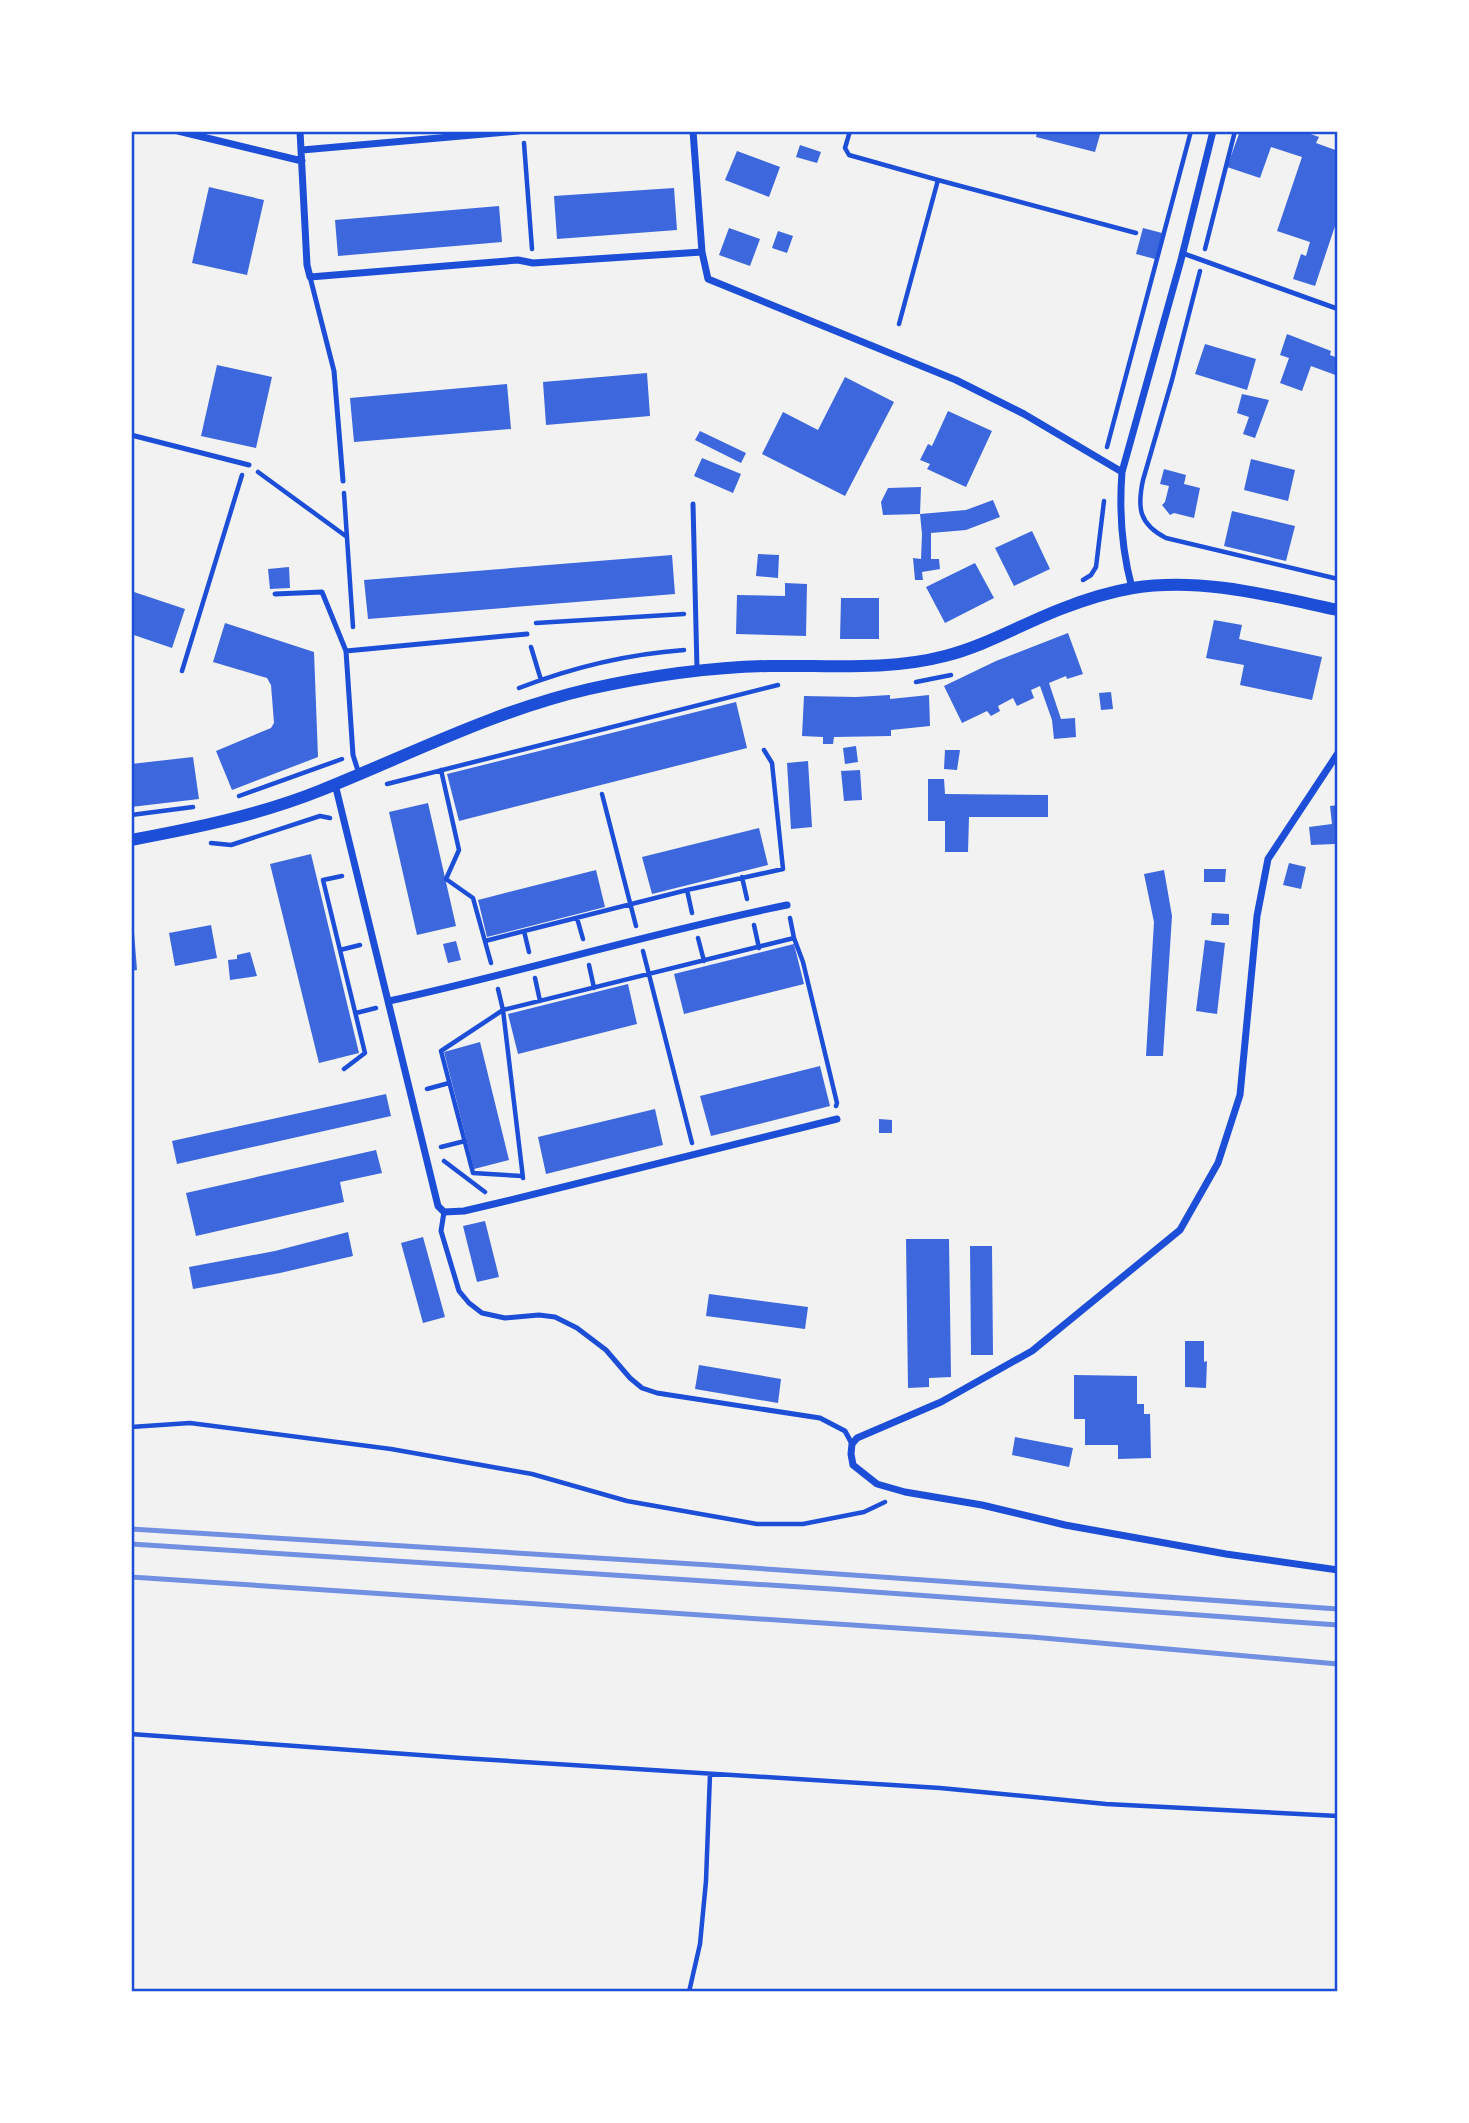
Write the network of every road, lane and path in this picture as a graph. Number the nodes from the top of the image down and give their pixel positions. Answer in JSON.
{"nodes":[{"id":1,"x":178,"y":131,"type":"edge"},
{"id":2,"x":300,"y":131,"type":"edge"},
{"id":3,"x":521,"y":131,"type":"edge"},
{"id":4,"x":693,"y":131,"type":"edge"},
{"id":5,"x":850,"y":131,"type":"edge"},
{"id":6,"x":1191,"y":131,"type":"edge"},
{"id":7,"x":1213,"y":131,"type":"edge"},
{"id":8,"x":1236,"y":131,"type":"edge"},
{"id":9,"x":302,"y":150,"type":"junction"},
{"id":10,"x":302,"y":161,"type":"junction"},
{"id":11,"x":938,"y":180,"type":"junction"},
{"id":12,"x":1136,"y":233,"type":"dead end"},
{"id":13,"x":702,"y":252,"type":"junction"},
{"id":14,"x":1182,"y":253,"type":"junction"},
{"id":15,"x":1202,"y":260,"type":"junction"},
{"id":16,"x":533,"y":263,"type":"junction"},
{"id":17,"x":310,"y":277,"type":"junction"},
{"id":18,"x":1338,"y":309,"type":"edge"},
{"id":19,"x":899,"y":324,"type":"dead end"},
{"id":20,"x":131,"y":435,"type":"edge"},
{"id":21,"x":1105,"y":462,"type":"junction"},
{"id":22,"x":249,"y":465,"type":"joint"},
{"id":23,"x":1122,"y":472,"type":"junction"},
{"id":24,"x":343,"y":481,"type":"dead end"},
{"id":25,"x":237,"y":492,"type":"dead end"},
{"id":26,"x":344,"y":493,"type":"dead end"},
{"id":27,"x":694,"y":505,"type":"dead end"},
{"id":28,"x":347,"y":537,"type":"junction"},
{"id":29,"x":1338,"y":579,"type":"edge"},
{"id":30,"x":1073,"y":584,"type":"dead end"},
{"id":31,"x":1132,"y":588,"type":"junction"},
{"id":32,"x":275,"y":594,"type":"dead end"},
{"id":33,"x":1338,"y":610,"type":"edge"},
{"id":34,"x":672,"y":615,"type":"dead end"},
{"id":35,"x":527,"y":634,"type":"junction"},
{"id":36,"x":354,"y":637,"type":"dead end"},
{"id":37,"x":346,"y":651,"type":"junction"},
{"id":38,"x":698,"y":670,"type":"junction"},
{"id":39,"x":183,"y":671,"type":"dead end"},
{"id":40,"x":956,"y":673,"type":"dead end"},
{"id":41,"x":541,"y":680,"type":"dead end"},
{"id":42,"x":912,"y":682,"type":"dead end"},
{"id":43,"x":780,"y":684,"type":"dead end"},
{"id":44,"x":764,"y":750,"type":"dead end"},
{"id":45,"x":1338,"y":753,"type":"edge"},
{"id":46,"x":353,"y":755,"type":"junction"},
{"id":47,"x":359,"y":774,"type":"junction"},
{"id":48,"x":335,"y":784,"type":"junction"},
{"id":49,"x":379,"y":786,"type":"dead end"},
{"id":50,"x":602,"y":794,"type":"dead end"},
{"id":51,"x":234,"y":798,"type":"dead end"},
{"id":52,"x":198,"y":807,"type":"dead end"},
{"id":53,"x":131,"y":815,"type":"edge"},
{"id":54,"x":344,"y":816,"type":"junction"},
{"id":55,"x":262,"y":835,"type":"dead end"},
{"id":56,"x":131,"y":840,"type":"edge"},
{"id":57,"x":339,"y":876,"type":"dead end"},
{"id":58,"x":631,"y":904,"type":"junction"},
{"id":59,"x":787,"y":905,"type":"joint"},
{"id":60,"x":794,"y":938,"type":"junction"},
{"id":61,"x":640,"y":940,"type":"junction"},
{"id":62,"x":485,"y":941,"type":"dead end"},
{"id":63,"x":356,"y":946,"type":"dead end"},
{"id":64,"x":340,"y":950,"type":"junction"},
{"id":65,"x":649,"y":975,"type":"junction"},
{"id":66,"x":388,"y":1001,"type":"junction"},
{"id":67,"x":371,"y":1009,"type":"dead end"},
{"id":68,"x":356,"y":1013,"type":"junction"},
{"id":69,"x":344,"y":1069,"type":"dead end"},
{"id":70,"x":449,"y":1083,"type":"junction"},
{"id":71,"x":427,"y":1089,"type":"dead end"},
{"id":72,"x":827,"y":1111,"type":"dead end"},
{"id":73,"x":837,"y":1119,"type":"dead end"},
{"id":74,"x":464,"y":1141,"type":"junction"},
{"id":75,"x":441,"y":1147,"type":"dead end"},
{"id":76,"x":695,"y":1154,"type":"junction"},
{"id":77,"x":444,"y":1161,"type":"dead end"},
{"id":78,"x":522,"y":1176,"type":"dead end"},
{"id":79,"x":498,"y":1203,"type":"junction"},
{"id":80,"x":444,"y":1212,"type":"junction"},
{"id":81,"x":131,"y":1427,"type":"edge"},
{"id":82,"x":852,"y":1444,"type":"junction"},
{"id":83,"x":905,"y":1492,"type":"junction"},
{"id":84,"x":1338,"y":1570,"type":"edge"},
{"id":85,"x":131,"y":1734,"type":"edge"},
{"id":86,"x":710,"y":1774,"type":"junction"},
{"id":87,"x":1338,"y":1816,"type":"edge"},
{"id":88,"x":689,"y":1992,"type":"edge"}],
"edges":[{"from":1,"to":10,"type":"street"},
{"from":2,"to":9,"type":"street"},
{"from":3,"to":9,"type":"street"},
{"from":3,"to":16,"type":"path"},
{"from":4,"to":13,"type":"street"},
{"from":5,"to":11,"type":"path"},
{"from":6,"to":21,"type":"path"},
{"from":7,"to":14,"type":"street"},
{"from":8,"to":15,"type":"path"},
{"from":9,"to":10,"type":"street"},
{"from":10,"to":17,"type":"street"},
{"from":11,"to":12,"type":"path"},
{"from":11,"to":19,"type":"path"},
{"from":13,"to":16,"type":"street"},
{"from":13,"to":21,"type":"street"},
{"from":14,"to":15,"type":"lane"},
{"from":14,"to":23,"type":"street"},
{"from":15,"to":18,"type":"lane"},
{"from":15,"to":29,"type":"path"},
{"from":16,"to":17,"type":"street"},
{"from":17,"to":24,"type":"lane"},
{"from":20,"to":22,"type":"lane"},
{"from":21,"to":23,"type":"street"},
{"from":21,"to":30,"type":"path"},
{"from":22,"to":28,"type":"path"},
{"from":23,"to":31,"type":"street"},
{"from":25,"to":39,"type":"path"},
{"from":26,"to":28,"type":"path"},
{"from":27,"to":38,"type":"lane"},
{"from":28,"to":36,"type":"path"},
{"from":31,"to":33,"type":"street"},
{"from":31,"to":38,"type":"street"},
{"from":32,"to":37,"type":"lane"},
{"from":34,"to":35,"type":"path"},
{"from":35,"to":37,"type":"lane"},
{"from":35,"to":41,"type":"path"},
{"from":37,"to":46,"type":"lane"},
{"from":38,"to":47,"type":"street"},
{"from":40,"to":42,"type":"path"},
{"from":43,"to":49,"type":"path"},
{"from":44,"to":58,"type":"path"},
{"from":45,"to":82,"type":"street"},
{"from":46,"to":47,"type":"lane"},
{"from":46,"to":51,"type":"path"},
{"from":47,"to":48,"type":"street"},
{"from":48,"to":54,"type":"street"},
{"from":48,"to":56,"type":"street"},
{"from":50,"to":58,"type":"path"},
{"from":52,"to":53,"type":"path"},
{"from":54,"to":55,"type":"path"},
{"from":54,"to":66,"type":"street"},
{"from":57,"to":64,"type":"path"},
{"from":58,"to":61,"type":"path"},
{"from":58,"to":62,"type":"path"},
{"from":59,"to":60,"type":"path"},
{"from":59,"to":61,"type":"street"},
{"from":60,"to":65,"type":"path"},
{"from":60,"to":72,"type":"path"},
{"from":61,"to":65,"type":"path"},
{"from":61,"to":66,"type":"street"},
{"from":63,"to":64,"type":"path"},
{"from":64,"to":68,"type":"path"},
{"from":65,"to":70,"type":"path"},
{"from":65,"to":76,"type":"path"},
{"from":66,"to":80,"type":"street"},
{"from":67,"to":68,"type":"path"},
{"from":68,"to":69,"type":"path"},
{"from":70,"to":71,"type":"path"},
{"from":70,"to":74,"type":"path"},
{"from":73,"to":76,"type":"street"},
{"from":74,"to":75,"type":"path"},
{"from":74,"to":78,"type":"path"},
{"from":76,"to":79,"type":"street"},
{"from":77,"to":79,"type":"path"},
{"from":79,"to":80,"type":"street"},
{"from":80,"to":82,"type":"lane"},
{"from":81,"to":83,"type":"path"},
{"from":82,"to":83,"type":"street"},
{"from":83,"to":84,"type":"street"},
{"from":85,"to":86,"type":"path"},
{"from":86,"to":87,"type":"path"},
{"from":86,"to":88,"type":"path"}]}
